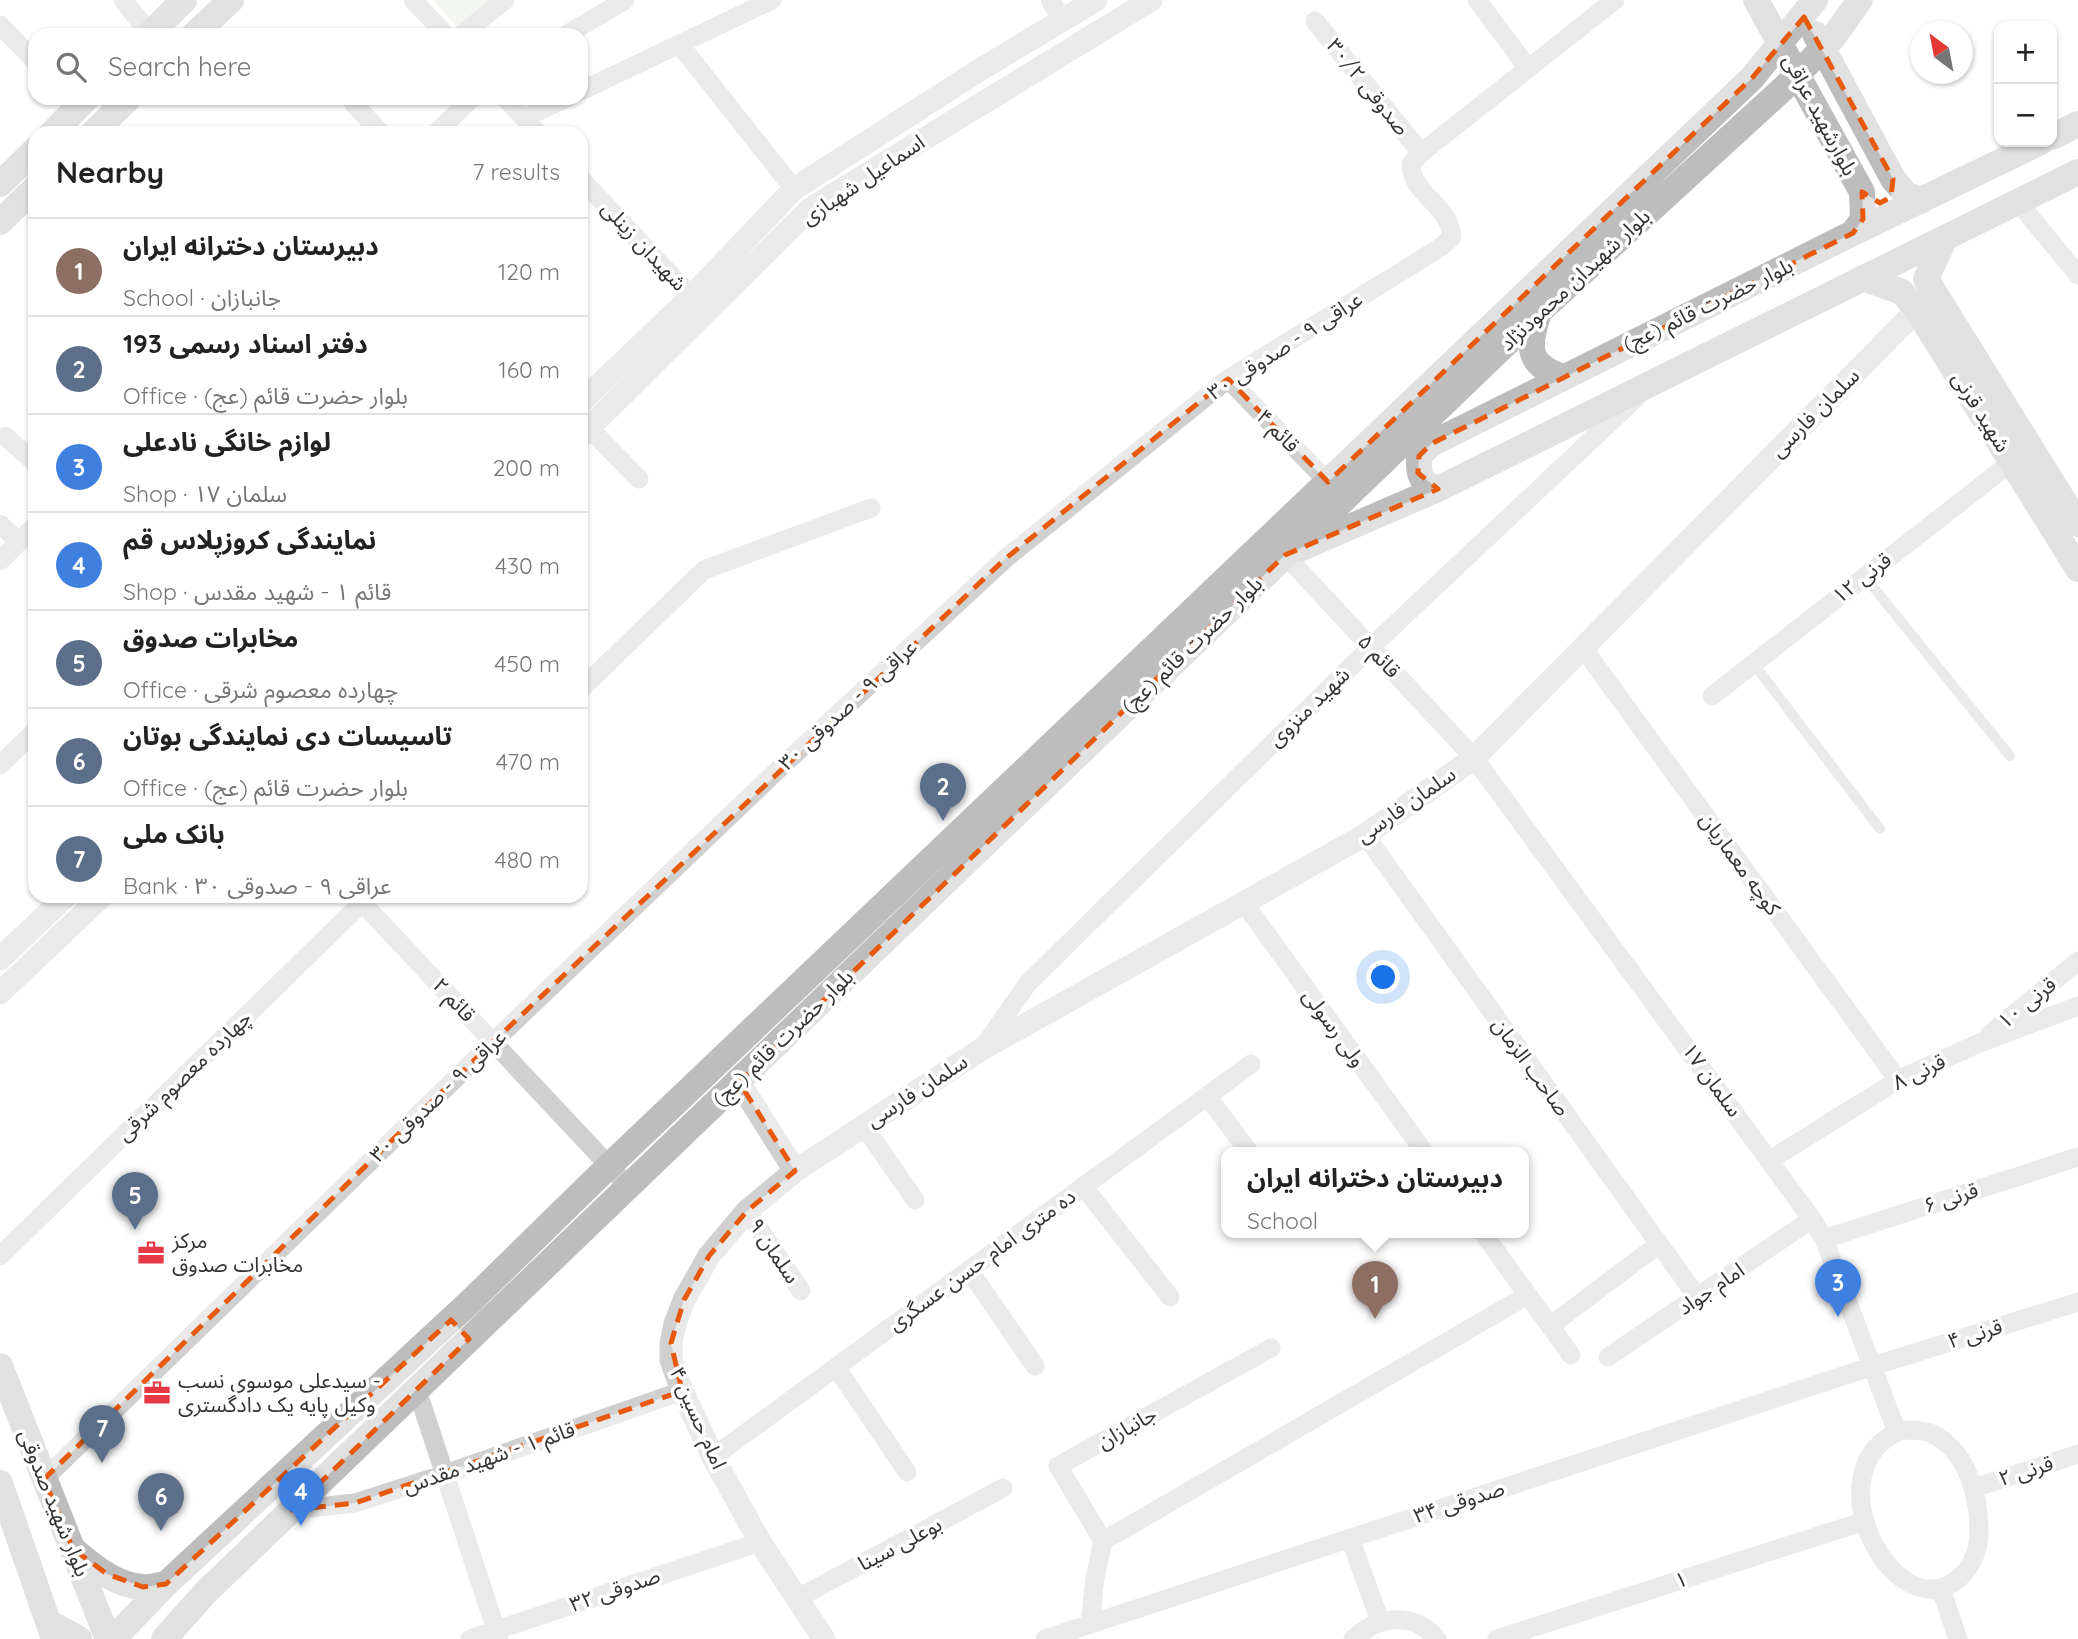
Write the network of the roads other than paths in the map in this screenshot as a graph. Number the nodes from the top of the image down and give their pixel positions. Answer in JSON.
{"nodes":[{"id":1,"x":123,"y":0,"type":"edge"},
{"id":2,"x":184,"y":0,"type":"edge"},
{"id":3,"x":231,"y":0,"type":"edge"},
{"id":4,"x":413,"y":0,"type":"edge"},
{"id":5,"x":505,"y":0,"type":"edge"},
{"id":6,"x":625,"y":0,"type":"edge"},
{"id":7,"x":772,"y":0,"type":"edge"},
{"id":8,"x":1050,"y":0,"type":"edge"},
{"id":9,"x":1096,"y":0,"type":"edge"},
{"id":10,"x":1151,"y":0,"type":"edge"},
{"id":11,"x":1477,"y":0,"type":"edge"},
{"id":12,"x":1615,"y":0,"type":"edge"},
{"id":13,"x":1756,"y":0,"type":"edge"},
{"id":14,"x":1860,"y":0,"type":"edge"},
{"id":15,"x":1804,"y":6,"type":"edge"},
{"id":16,"x":1062,"y":20,"type":"junction"},
{"id":17,"x":1315,"y":22,"type":"dead end"},
{"id":18,"x":0,"y":25,"type":"edge"},
{"id":19,"x":145,"y":28,"type":"edge"},
{"id":20,"x":156,"y":28,"type":"edge"},
{"id":21,"x":201,"y":28,"type":"edge"},
{"id":22,"x":439,"y":28,"type":"edge"},
{"id":23,"x":470,"y":28,"type":"edge"},
{"id":24,"x":578,"y":28,"type":"edge"},
{"id":25,"x":1782,"y":43,"type":"junction"},
{"id":26,"x":680,"y":45,"type":"junction"},
{"id":27,"x":1824,"y":47,"type":"junction"},
{"id":28,"x":28,"y":54,"type":"edge"},
{"id":29,"x":1528,"y":68,"type":"junction"},
{"id":30,"x":1798,"y":73,"type":"junction"},
{"id":31,"x":588,"y":88,"type":"edge"},
{"id":32,"x":76,"y":105,"type":"edge"},
{"id":33,"x":122,"y":105,"type":"edge"},
{"id":34,"x":355,"y":105,"type":"edge"},
{"id":35,"x":465,"y":105,"type":"edge"},
{"id":36,"x":512,"y":105,"type":"edge"},
{"id":37,"x":552,"y":105,"type":"edge"},
{"id":38,"x":524,"y":118,"type":"junction"},
{"id":39,"x":2078,"y":124,"type":"edge"},
{"id":40,"x":58,"y":126,"type":"edge"},
{"id":41,"x":100,"y":126,"type":"edge"},
{"id":42,"x":374,"y":126,"type":"edge"},
{"id":43,"x":443,"y":126,"type":"edge"},
{"id":44,"x":531,"y":126,"type":"edge"},
{"id":45,"x":2057,"y":134,"type":"edge"},
{"id":46,"x":2031,"y":147,"type":"edge"},
{"id":47,"x":1421,"y":153,"type":"junction"},
{"id":48,"x":28,"y":157,"type":"edge"},
{"id":49,"x":2078,"y":172,"type":"edge"},
{"id":50,"x":1894,"y":179,"type":"junction"},
{"id":51,"x":0,"y":184,"type":"edge"},
{"id":52,"x":794,"y":189,"type":"junction"},
{"id":53,"x":1862,"y":192,"type":"junction"},
{"id":54,"x":28,"y":195,"type":"edge"},
{"id":55,"x":588,"y":195,"type":"edge"},
{"id":56,"x":1921,"y":201,"type":"junction"},
{"id":57,"x":2018,"y":202,"type":"junction"},
{"id":58,"x":0,"y":222,"type":"edge"},
{"id":59,"x":1853,"y":233,"type":"junction"},
{"id":60,"x":1944,"y":238,"type":"junction"},
{"id":61,"x":2078,"y":275,"type":"edge"},
{"id":62,"x":1863,"y":278,"type":"junction"},
{"id":63,"x":1927,"y":279,"type":"junction"},
{"id":64,"x":1910,"y":301,"type":"junction"},
{"id":65,"x":699,"y":305,"type":"junction"},
{"id":66,"x":1539,"y":312,"type":"junction"},
{"id":67,"x":1563,"y":377,"type":"junction"},
{"id":68,"x":1227,"y":379,"type":"junction"},
{"id":69,"x":1654,"y":381,"type":"junction"},
{"id":70,"x":588,"y":396,"type":"edge"},
{"id":71,"x":588,"y":429,"type":"edge"},
{"id":72,"x":588,"y":435,"type":"edge"},
{"id":73,"x":5,"y":436,"type":"dead end"},
{"id":74,"x":28,"y":457,"type":"edge"},
{"id":75,"x":2012,"y":461,"type":"junction"},
{"id":76,"x":639,"y":479,"type":"dead end"},
{"id":77,"x":1328,"y":482,"type":"junction"},
{"id":78,"x":1438,"y":489,"type":"junction"},
{"id":79,"x":871,"y":508,"type":"dead end"},
{"id":80,"x":0,"y":524,"type":"edge"},
{"id":81,"x":2078,"y":524,"type":"edge"},
{"id":82,"x":28,"y":533,"type":"edge"},
{"id":83,"x":19,"y":542,"type":"junction"},
{"id":84,"x":1273,"y":550,"type":"junction"},
{"id":85,"x":0,"y":561,"type":"edge"},
{"id":86,"x":2078,"y":569,"type":"edge"},
{"id":87,"x":1864,"y":577,"type":"junction"},
{"id":88,"x":1371,"y":647,"type":"junction"},
{"id":89,"x":1583,"y":648,"type":"junction"},
{"id":90,"x":1753,"y":663,"type":"junction"},
{"id":91,"x":588,"y":682,"type":"edge"},
{"id":92,"x":1712,"y":695,"type":"dead end"},
{"id":93,"x":28,"y":738,"type":"edge"},
{"id":94,"x":2010,"y":756,"type":"dead end"},
{"id":95,"x":1474,"y":758,"type":"junction"},
{"id":96,"x":0,"y":765,"type":"edge"},
{"id":97,"x":1881,"y":829,"type":"dead end"},
{"id":98,"x":1365,"y":835,"type":"junction"},
{"id":99,"x":59,"y":903,"type":"edge"},
{"id":100,"x":95,"y":903,"type":"edge"},
{"id":101,"x":357,"y":903,"type":"edge"},
{"id":102,"x":367,"y":903,"type":"edge"},
{"id":103,"x":1244,"y":904,"type":"junction"},
{"id":104,"x":0,"y":959,"type":"edge"},
{"id":105,"x":2078,"y":961,"type":"edge"},
{"id":106,"x":0,"y":993,"type":"edge"},
{"id":107,"x":2078,"y":1006,"type":"edge"},
{"id":108,"x":493,"y":1042,"type":"junction"},
{"id":109,"x":1977,"y":1044,"type":"junction"},
{"id":110,"x":982,"y":1049,"type":"junction"},
{"id":111,"x":1251,"y":1063,"type":"dead end"},
{"id":112,"x":1898,"y":1080,"type":"junction"},
{"id":113,"x":739,"y":1082,"type":"junction"},
{"id":114,"x":1207,"y":1096,"type":"junction"},
{"id":115,"x":864,"y":1126,"type":"junction"},
{"id":116,"x":1245,"y":1147,"type":"edge"},
{"id":117,"x":1421,"y":1147,"type":"edge"},
{"id":118,"x":2078,"y":1157,"type":"edge"},
{"id":119,"x":1770,"y":1160,"type":"junction"},
{"id":120,"x":609,"y":1166,"type":"junction"},
{"id":121,"x":795,"y":1171,"type":"junction"},
{"id":122,"x":1083,"y":1186,"type":"junction"},
{"id":123,"x":629,"y":1187,"type":"junction"},
{"id":124,"x":915,"y":1200,"type":"dead end"},
{"id":125,"x":747,"y":1211,"type":"junction"},
{"id":126,"x":1812,"y":1219,"type":"junction"},
{"id":127,"x":1487,"y":1238,"type":"edge"},
{"id":128,"x":1824,"y":1239,"type":"junction"},
{"id":129,"x":1659,"y":1244,"type":"junction"},
{"id":130,"x":0,"y":1256,"type":"edge"},
{"id":131,"x":969,"y":1270,"type":"junction"},
{"id":132,"x":801,"y":1292,"type":"dead end"},
{"id":133,"x":1528,"y":1295,"type":"junction"},
{"id":134,"x":1170,"y":1297,"type":"dead end"},
{"id":135,"x":1698,"y":1298,"type":"junction"},
{"id":136,"x":2078,"y":1302,"type":"edge"},
{"id":137,"x":1550,"y":1326,"type":"junction"},
{"id":138,"x":1272,"y":1348,"type":"dead end"},
{"id":139,"x":1571,"y":1355,"type":"dead end"},
{"id":140,"x":1608,"y":1357,"type":"dead end"},
{"id":141,"x":0,"y":1366,"type":"edge"},
{"id":142,"x":1035,"y":1366,"type":"dead end"},
{"id":143,"x":1873,"y":1366,"type":"junction"},
{"id":144,"x":836,"y":1367,"type":"junction"},
{"id":145,"x":417,"y":1390,"type":"junction"},
{"id":146,"x":682,"y":1391,"type":"junction"},
{"id":147,"x":1897,"y":1432,"type":"junction"},
{"id":148,"x":2078,"y":1454,"type":"edge"},
{"id":149,"x":713,"y":1457,"type":"junction"},
{"id":150,"x":907,"y":1472,"type":"dead end"},
{"id":151,"x":445,"y":1474,"type":"junction"},
{"id":152,"x":44,"y":1479,"type":"junction"},
{"id":153,"x":0,"y":1483,"type":"edge"},
{"id":154,"x":1003,"y":1488,"type":"dead end"},
{"id":155,"x":1974,"y":1488,"type":"junction"},
{"id":156,"x":292,"y":1510,"type":"junction"},
{"id":157,"x":5,"y":1514,"type":"edge"},
{"id":158,"x":1865,"y":1521,"type":"junction"},
{"id":159,"x":1350,"y":1538,"type":"junction"},
{"id":160,"x":1103,"y":1541,"type":"junction"},
{"id":161,"x":760,"y":1542,"type":"junction"},
{"id":162,"x":73,"y":1549,"type":"junction"},
{"id":163,"x":166,"y":1584,"type":"junction"},
{"id":164,"x":1941,"y":1588,"type":"junction"},
{"id":165,"x":796,"y":1599,"type":"junction"},
{"id":166,"x":1380,"y":1621,"type":"junction"},
{"id":167,"x":1090,"y":1624,"type":"junction"},
{"id":168,"x":51,"y":1631,"type":"edge"},
{"id":169,"x":498,"y":1635,"type":"edge"},
{"id":170,"x":79,"y":1639,"type":"edge"},
{"id":171,"x":111,"y":1639,"type":"edge"},
{"id":172,"x":164,"y":1639,"type":"edge"},
{"id":173,"x":470,"y":1639,"type":"edge"},
{"id":174,"x":824,"y":1639,"type":"edge"},
{"id":175,"x":1045,"y":1639,"type":"edge"},
{"id":176,"x":1353,"y":1639,"type":"edge"},
{"id":177,"x":1437,"y":1639,"type":"edge"},
{"id":178,"x":1497,"y":1639,"type":"edge"},
{"id":179,"x":1958,"y":1639,"type":"edge"}],
"edges":[{"from":1,"to":19,"type":"street"},
{"from":2,"to":20,"type":"main road"},
{"from":3,"to":21,"type":"main road"},
{"from":4,"to":22,"type":"street"},
{"from":5,"to":23,"type":"street"},
{"from":6,"to":24,"type":"street"},
{"from":7,"to":26,"type":"street"},
{"from":8,"to":16,"type":"street"},
{"from":9,"to":16,"type":"street","name":"اسماعیل شهبازی"},
{"from":10,"to":65,"type":"street","name":"اسماعیل شهبازی"},
{"from":11,"to":29,"type":"street"},
{"from":12,"to":29,"type":"street"},
{"from":13,"to":25,"type":"main road","name":"بلوارشهید عراقی"},
{"from":14,"to":27,"type":"main road","name":"بلوار شهیدان محمودنژاد"},
{"from":15,"to":25,"type":"main road","name":"بلوار شهیدان محمودنژاد"},
{"from":15,"to":27,"type":"main road","name":"بلوارشهید عراقی"},
{"from":16,"to":52,"type":"street","name":"اسماعیل شهبازی"},
{"from":17,"to":47,"type":"street","name":"صدوقی ۳۰/۲"},
{"from":18,"to":28,"type":"street"},
{"from":25,"to":30,"type":"main road","name":"بلوارشهید عراقی"},
{"from":25,"to":77,"type":"main road","name":"بلوار شهیدان محمودنژاد"},
{"from":26,"to":31,"type":"street"},
{"from":26,"to":52,"type":"street"},
{"from":27,"to":30,"type":"main road","name":"بلوار شهیدان محمودنژاد"},
{"from":27,"to":50,"type":"main road","name":"بلوارشهید عراقی"},
{"from":29,"to":47,"type":"street"},
{"from":30,"to":53,"type":"main road","name":"بلوارشهید عراقی"},
{"from":30,"to":66,"type":"main road","name":"بلوار شهیدان محمودنژاد"},
{"from":32,"to":40,"type":"main road"},
{"from":33,"to":41,"type":"main road"},
{"from":34,"to":42,"type":"street"},
{"from":35,"to":43,"type":"street"},
{"from":36,"to":38,"type":"street"},
{"from":37,"to":38,"type":"street"},
{"from":38,"to":44,"type":"street"},
{"from":39,"to":45,"type":"main road"},
{"from":46,"to":56,"type":"main road","name":"بلوار حضرت قائم (عج)"},
{"from":47,"to":68,"type":"street","name":"عراقی ۹ - صدوقی ۳۰"},
{"from":48,"to":51,"type":"main road"},
{"from":49,"to":57,"type":"main road","name":"بلوار حضرت قائم (عج)"},
{"from":50,"to":53,"type":"main road"},
{"from":50,"to":56,"type":"main road","name":"بلوارشهید عراقی"},
{"from":52,"to":65,"type":"street","name":"اسماعیل شهبازی"},
{"from":53,"to":59,"type":"main road","name":"بلوارشهید عراقی"},
{"from":54,"to":58,"type":"main road"},
{"from":55,"to":65,"type":"street","name":"شهیدان زینلی"},
{"from":56,"to":59,"type":"main road","name":"بلوار حضرت قائم (عج)"},
{"from":57,"to":60,"type":"main road","name":"بلوار حضرت قائم (عج)"},
{"from":57,"to":61,"type":"street"},
{"from":59,"to":67,"type":"main road","name":"بلوار حضرت قائم (عج)"},
{"from":60,"to":62,"type":"main road","name":"بلوار حضرت قائم (عج)"},
{"from":60,"to":63,"type":"main road"},
{"from":62,"to":64,"type":"main road"},
{"from":62,"to":69,"type":"main road","name":"بلوار حضرت قائم (عج)"},
{"from":63,"to":64,"type":"main road"},
{"from":63,"to":81,"type":"main road","name":"شهید قرنی"},
{"from":64,"to":75,"type":"main road","name":"شهید قرنی"},
{"from":64,"to":89,"type":"street","name":"سلمان فارسی"},
{"from":65,"to":70,"type":"street","name":"اسماعیل شهبازی"},
{"from":65,"to":71,"type":"street","name":"اسماعیل شهبازی"},
{"from":66,"to":67,"type":"main road"},
{"from":66,"to":84,"type":"main road","name":"بلوار شهیدان محمودنژاد"},
{"from":67,"to":78,"type":"main road","name":"بلوار حضرت قائم (عج)"},
{"from":68,"to":77,"type":"street","name":"قائم ۴"},
{"from":68,"to":108,"type":"street","name":"عراقی ۹ - صدوقی ۳۰"},
{"from":69,"to":78,"type":"main road","name":"بلوار حضرت قائم (عج)"},
{"from":69,"to":88,"type":"street","name":"شهید منزوی"},
{"from":72,"to":76,"type":"street"},
{"from":73,"to":74,"type":"street"},
{"from":75,"to":86,"type":"main road","name":"شهید قرنی"},
{"from":75,"to":87,"type":"street","name":"قرنی ۱۲"},
{"from":77,"to":84,"type":"main road","name":"بلوار شهیدان محمودنژاد"},
{"from":78,"to":84,"type":"main road","name":"بلوار حضرت قائم (عج)"},
{"from":79,"to":91,"type":"street"},
{"from":80,"to":83,"type":"street"},
{"from":82,"to":83,"type":"street"},
{"from":83,"to":85,"type":"street"},
{"from":84,"to":88,"type":"street","name":"قائم ۵"},
{"from":84,"to":113,"type":"main road","name":"بلوار حضرت قائم (عج)"},
{"from":84,"to":120,"type":"main road","name":"بلوار حضرت قائم (عج)"},
{"from":87,"to":90,"type":"street","name":"قرنی ۱۲"},
{"from":87,"to":94,"type":"lane"},
{"from":88,"to":95,"type":"street","name":"قائم ۵"},
{"from":88,"to":110,"type":"street","name":"شهید منزوی"},
{"from":89,"to":95,"type":"street","name":"سلمان فارسی"},
{"from":89,"to":112,"type":"street","name":"کوچه معماریان"},
{"from":90,"to":92,"type":"street","name":"قرنی ۱۲"},
{"from":90,"to":97,"type":"lane"},
{"from":93,"to":96,"type":"street"},
{"from":95,"to":98,"type":"street","name":"سلمان فارسی"},
{"from":95,"to":119,"type":"street","name":"سلمان ۱۷"},
{"from":98,"to":103,"type":"street","name":"سلمان فارسی"},
{"from":98,"to":129,"type":"street","name":"صاحب الزمان"},
{"from":99,"to":104,"type":"street"},
{"from":100,"to":106,"type":"street"},
{"from":101,"to":130,"type":"street","name":"چهارده معصوم شرقی"},
{"from":102,"to":108,"type":"street","name":"قائم ۲"},
{"from":103,"to":110,"type":"street","name":"سلمان فارسی"},
{"from":103,"to":117,"type":"street","name":"ولی رسولی"},
{"from":105,"to":109,"type":"street","name":"قرنی ۱۰"},
{"from":107,"to":109,"type":"street","name":"قرنی ۸"},
{"from":108,"to":120,"type":"street","name":"قائم ۲"},
{"from":108,"to":152,"type":"street","name":"عراقی ۹ - صدوقی ۳۰"},
{"from":109,"to":112,"type":"street","name":"قرنی ۸"},
{"from":110,"to":115,"type":"street","name":"سلمان فارسی"},
{"from":111,"to":114,"type":"street","name":"ده متری امام حسن عسگری"},
{"from":112,"to":119,"type":"street","name":"قرنی ۸"},
{"from":113,"to":121,"type":"street"},
{"from":113,"to":123,"type":"main road","name":"بلوار حضرت قائم (عج)"},
{"from":114,"to":116,"type":"street"},
{"from":114,"to":122,"type":"street","name":"ده متری امام حسن عسگری"},
{"from":115,"to":121,"type":"street","name":"سلمان فارسی"},
{"from":115,"to":124,"type":"street"},
{"from":118,"to":128,"type":"street","name":"قرنی ۶"},
{"from":119,"to":126,"type":"street","name":"سلمان ۱۷"},
{"from":120,"to":123,"type":"street","name":"قائم ۲"},
{"from":120,"to":163,"type":"main road","name":"بلوار حضرت قائم (عج)"},
{"from":121,"to":125,"type":"street","name":"امام حسین ۴"},
{"from":122,"to":131,"type":"street","name":"ده متری امام حسن عسگری"},
{"from":122,"to":134,"type":"street"},
{"from":123,"to":145,"type":"main road","name":"بلوار حضرت قائم (عج)"},
{"from":125,"to":132,"type":"street","name":"سلمان ۹"},
{"from":125,"to":146,"type":"street","name":"امام حسین ۴"},
{"from":126,"to":128,"type":"street","name":"سلمان ۱۷"},
{"from":126,"to":135,"type":"street","name":"امام جواد"},
{"from":127,"to":133,"type":"street"},
{"from":128,"to":143,"type":"street","name":"سلمان ۱۷"},
{"from":129,"to":135,"type":"street","name":"صاحب الزمان"},
{"from":129,"to":137,"type":"street"},
{"from":131,"to":142,"type":"street"},
{"from":131,"to":144,"type":"street","name":"ده متری امام حسن عسگری"},
{"from":133,"to":137,"type":"street"},
{"from":133,"to":160,"type":"street"},
{"from":135,"to":140,"type":"street","name":"امام جواد"},
{"from":136,"to":143,"type":"street","name":"قرنی ۴"},
{"from":137,"to":139,"type":"street"},
{"from":138,"to":160,"type":"street","name":"جانبازان"},
{"from":141,"to":152,"type":"main road","name":"بلوار شهید صدوقی"},
{"from":143,"to":147,"type":"street","name":"سلمان ۱۷"},
{"from":143,"to":159,"type":"street","name":"صدوقی ۳۴"},
{"from":144,"to":149,"type":"street","name":"ده متری امام حسن عسگری"},
{"from":144,"to":150,"type":"street"},
{"from":145,"to":151,"type":"street"},
{"from":145,"to":156,"type":"main road","name":"بلوار حضرت قائم (عج)"},
{"from":146,"to":149,"type":"street","name":"امام حسین ۴"},
{"from":146,"to":151,"type":"street","name":"قائم ۱ - شهید مقدس"},
{"from":147,"to":155,"type":"street"},
{"from":147,"to":158,"type":"street"},
{"from":148,"to":155,"type":"street","name":"قرنی ۲"},
{"from":149,"to":161,"type":"street","name":"امام حسین ۴"},
{"from":151,"to":156,"type":"street","name":"قائم ۱ - شهید مقدس"},
{"from":151,"to":169,"type":"street"},
{"from":152,"to":162,"type":"main road","name":"بلوار شهید صدوقی"},
{"from":153,"to":157,"type":"main road","name":"بلوار شهید صدوقی"},
{"from":154,"to":165,"type":"street","name":"بوعلی سینا"},
{"from":155,"to":164,"type":"street"},
{"from":156,"to":172,"type":"main road","name":"بلوار حضرت قائم (عج)"},
{"from":157,"to":168,"type":"main road","name":"بلوار شهید صدوقی"},
{"from":158,"to":164,"type":"street"},
{"from":158,"to":178,"type":"street","name":"۱"},
{"from":159,"to":166,"type":"street"},
{"from":159,"to":167,"type":"street","name":"صدوقی ۳۴"},
{"from":160,"to":167,"type":"street"},
{"from":161,"to":165,"type":"street","name":"امام حسین ۴"},
{"from":161,"to":169,"type":"street","name":"صدوقی ۳۲"},
{"from":162,"to":163,"type":"main road"},
{"from":162,"to":171,"type":"main road","name":"بلوار شهید صدوقی"},
{"from":163,"to":171,"type":"main road","name":"بلوار حضرت قائم (عج)"},
{"from":164,"to":179,"type":"street"},
{"from":165,"to":174,"type":"street","name":"امام حسین ۴"},
{"from":166,"to":176,"type":"street"},
{"from":166,"to":177,"type":"street"},
{"from":167,"to":175,"type":"street","name":"صدوقی ۳۴"},
{"from":168,"to":170,"type":"main road"},
{"from":169,"to":173,"type":"street","name":"صدوقی ۳۲"}]}
